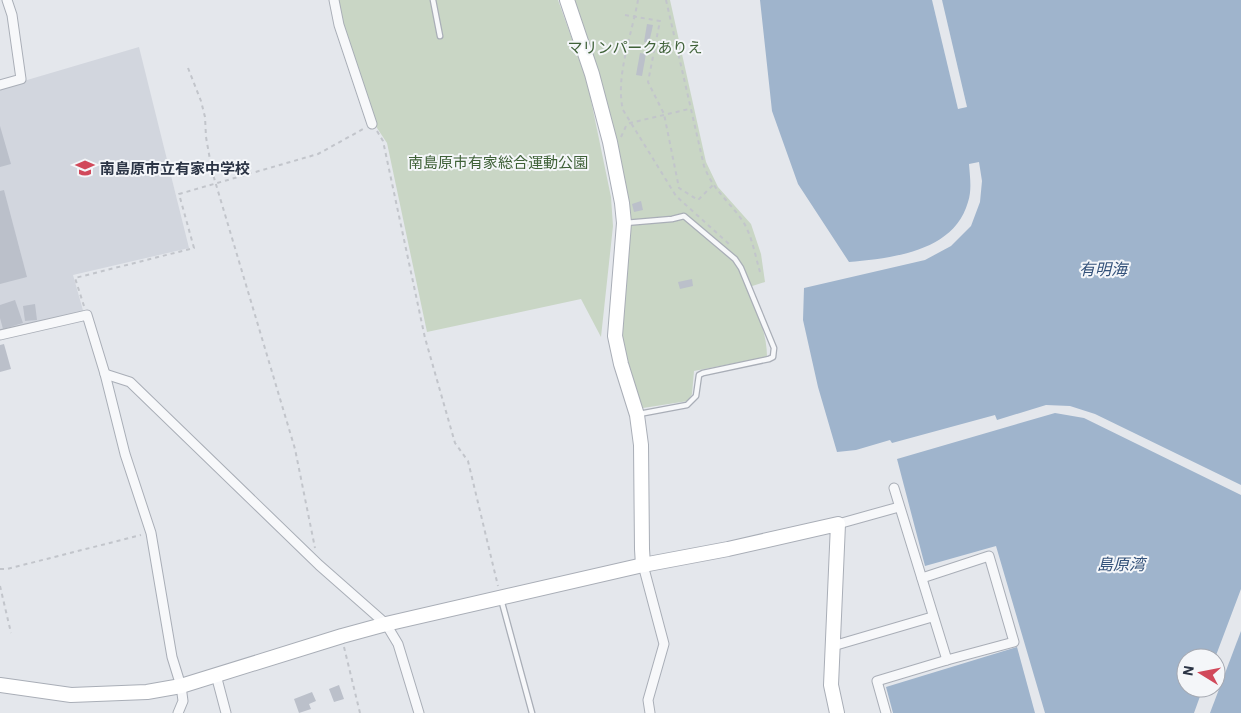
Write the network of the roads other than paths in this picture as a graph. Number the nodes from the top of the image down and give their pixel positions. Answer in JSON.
{"nodes":[{"id":1,"x":7,"y":0,"type":"edge"},
{"id":2,"x":334,"y":0,"type":"edge"},
{"id":3,"x":433,"y":0,"type":"edge"},
{"id":4,"x":567,"y":0,"type":"edge"},
{"id":5,"x":440,"y":36,"type":"dead end"},
{"id":6,"x":0,"y":85,"type":"edge"},
{"id":7,"x":372,"y":124,"type":"road end"},
{"id":8,"x":624,"y":223,"type":"junction"},
{"id":9,"x":0,"y":335,"type":"edge"},
{"id":10,"x":105,"y":374,"type":"junction"},
{"id":11,"x":637,"y":414,"type":"junction"},
{"id":12,"x":894,"y":488,"type":"dead end"},
{"id":13,"x":899,"y":507,"type":"junction"},
{"id":14,"x":838,"y":524,"type":"junction"},
{"id":15,"x":643,"y":565,"type":"junction"},
{"id":16,"x":922,"y":578,"type":"junction"},
{"id":17,"x":500,"y":598,"type":"junction"},
{"id":18,"x":932,"y":617,"type":"junction"},
{"id":19,"x":386,"y":624,"type":"junction"},
{"id":20,"x":833,"y":646,"type":"junction"},
{"id":21,"x":947,"y":660,"type":"junction"},
{"id":22,"x":216,"y":675,"type":"junction"},
{"id":23,"x":0,"y":685,"type":"edge"},
{"id":24,"x":181,"y":686,"type":"junction"},
{"id":25,"x":178,"y":713,"type":"edge"},
{"id":26,"x":226,"y":713,"type":"edge"},
{"id":27,"x":420,"y":713,"type":"edge"},
{"id":28,"x":532,"y":713,"type":"edge"},
{"id":29,"x":650,"y":713,"type":"edge"},
{"id":30,"x":837,"y":713,"type":"edge"},
{"id":31,"x":886,"y":713,"type":"edge"}],
"edges":[{"from":1,"to":6,"type":"street"},
{"from":2,"to":7,"type":"street"},
{"from":3,"to":5,"type":"lane"},
{"from":4,"to":8,"type":"street"},
{"from":8,"to":11,"type":"street"},
{"from":8,"to":11,"type":"lane"},
{"from":9,"to":10,"type":"street"},
{"from":10,"to":19,"type":"street"},
{"from":10,"to":24,"type":"street"},
{"from":11,"to":15,"type":"street"},
{"from":12,"to":13,"type":"street"},
{"from":13,"to":14,"type":"street"},
{"from":13,"to":16,"type":"street"},
{"from":14,"to":15,"type":"street"},
{"from":14,"to":20,"type":"street"},
{"from":15,"to":17,"type":"street"},
{"from":15,"to":29,"type":"street"},
{"from":16,"to":18,"type":"street"},
{"from":16,"to":21,"type":"street"},
{"from":17,"to":19,"type":"street"},
{"from":17,"to":28,"type":"lane"},
{"from":18,"to":20,"type":"street"},
{"from":18,"to":21,"type":"street"},
{"from":19,"to":22,"type":"street"},
{"from":19,"to":27,"type":"street"},
{"from":20,"to":30,"type":"street"},
{"from":21,"to":31,"type":"street"},
{"from":22,"to":24,"type":"street"},
{"from":22,"to":26,"type":"street"},
{"from":23,"to":24,"type":"street"},
{"from":24,"to":25,"type":"street"}]}
